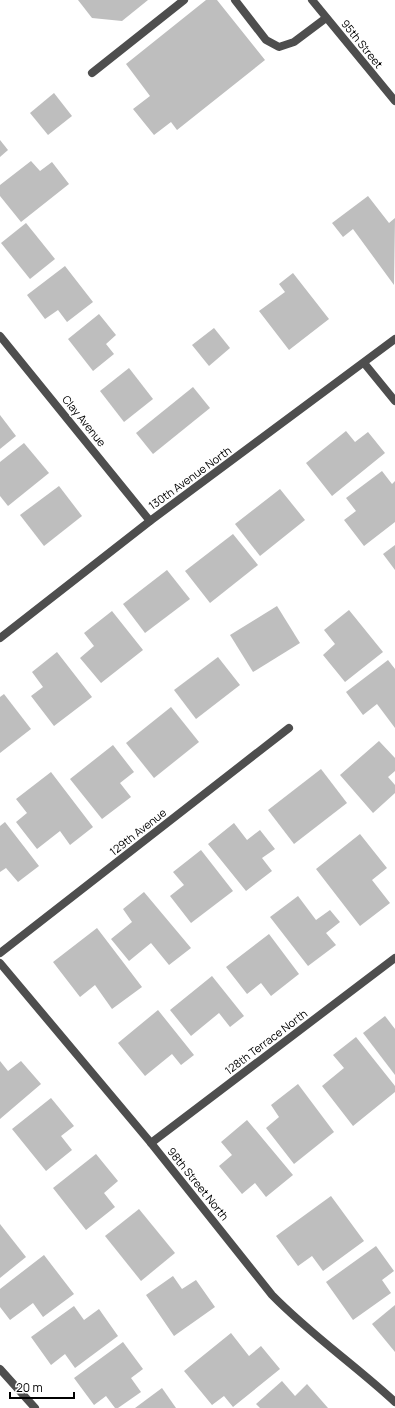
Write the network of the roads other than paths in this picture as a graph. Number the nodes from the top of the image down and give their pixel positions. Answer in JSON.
{"nodes":[{"id":1,"x":184,"y":0,"type":"edge"},
{"id":2,"x":236,"y":0,"type":"edge"},
{"id":3,"x":312,"y":0,"type":"edge"},
{"id":4,"x":326,"y":18,"type":"junction"},
{"id":5,"x":92,"y":73,"type":"dead end"},
{"id":6,"x":395,"y":101,"type":"edge"},
{"id":7,"x":0,"y":336,"type":"edge"},
{"id":8,"x":395,"y":339,"type":"edge"},
{"id":9,"x":364,"y":363,"type":"junction"},
{"id":10,"x":395,"y":401,"type":"edge"},
{"id":11,"x":150,"y":521,"type":"junction"},
{"id":12,"x":0,"y":638,"type":"edge"},
{"id":13,"x":289,"y":728,"type":"dead end"},
{"id":14,"x":0,"y":953,"type":"edge"},
{"id":15,"x":395,"y":958,"type":"edge"},
{"id":16,"x":0,"y":963,"type":"edge"},
{"id":17,"x":151,"y":1143,"type":"junction"},
{"id":18,"x":0,"y":1368,"type":"edge"},
{"id":19,"x":395,"y":1402,"type":"edge"},
{"id":20,"x":35,"y":1408,"type":"edge"}],
"edges":[{"from":1,"to":5,"type":"street"},
{"from":2,"to":4,"type":"street"},
{"from":3,"to":4,"type":"street","name":"95th Street"},
{"from":4,"to":6,"type":"street","name":"95th Street"},
{"from":7,"to":11,"type":"street","name":"Clay Avenue"},
{"from":8,"to":9,"type":"street","name":"130th Avenue North"},
{"from":9,"to":10,"type":"street"},
{"from":9,"to":11,"type":"street","name":"130th Avenue North"},
{"from":11,"to":12,"type":"street","name":"130th Avenue North"},
{"from":13,"to":14,"type":"street","name":"129th Avenue"},
{"from":15,"to":17,"type":"street","name":"128th Terrace North"},
{"from":16,"to":17,"type":"street","name":"98th Street North"},
{"from":17,"to":19,"type":"street","name":"98th Street North"},
{"from":18,"to":20,"type":"street"}]}
